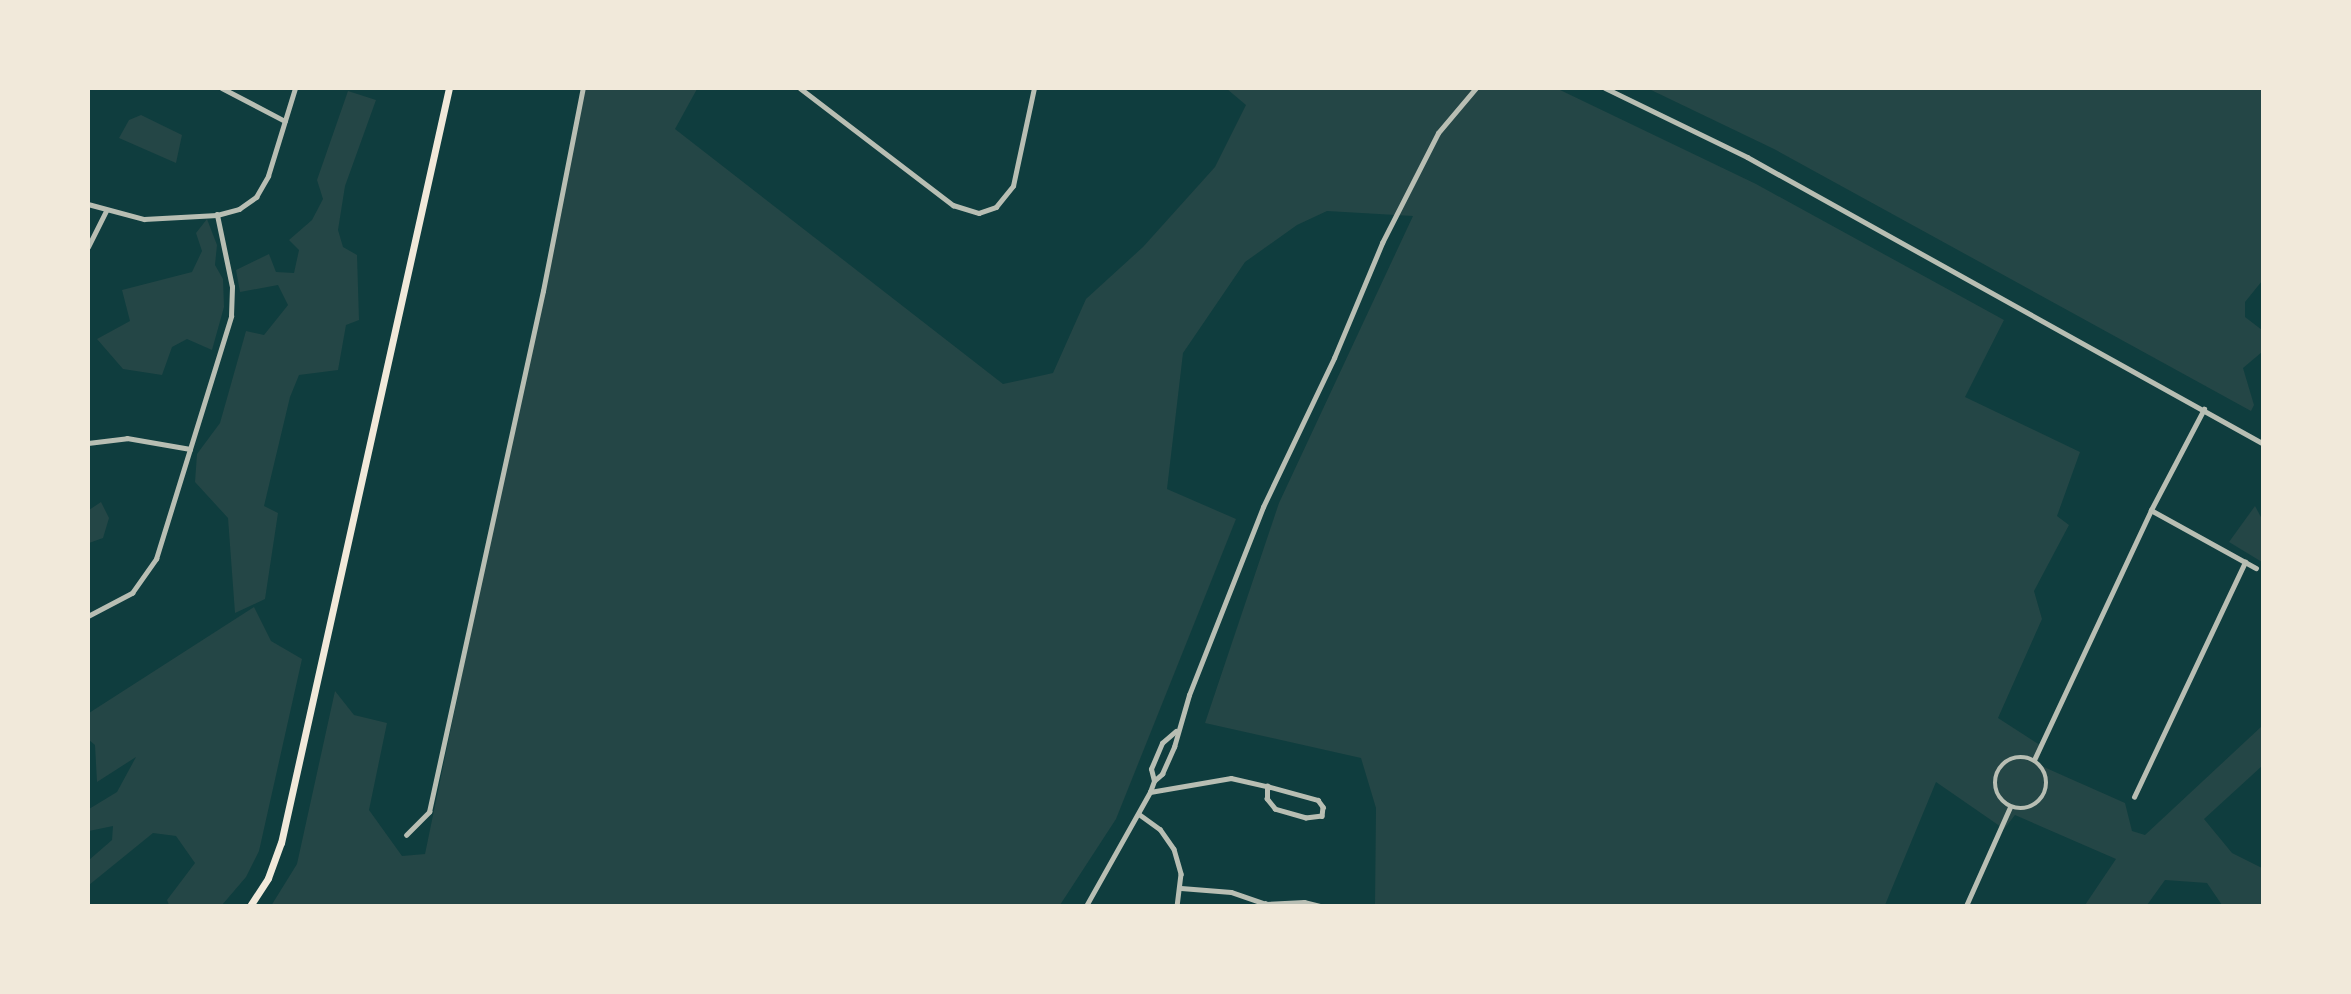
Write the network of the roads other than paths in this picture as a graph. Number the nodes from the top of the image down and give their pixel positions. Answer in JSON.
{"nodes":[{"id":1,"x":222,"y":88,"type":"edge"},
{"id":2,"x":295,"y":88,"type":"edge"},
{"id":3,"x":449,"y":88,"type":"edge"},
{"id":4,"x":583,"y":88,"type":"edge"},
{"id":5,"x":800,"y":88,"type":"edge"},
{"id":6,"x":1034,"y":88,"type":"edge"},
{"id":7,"x":1476,"y":88,"type":"edge"},
{"id":8,"x":1605,"y":88,"type":"edge"},
{"id":9,"x":285,"y":121,"type":"junction"},
{"id":10,"x":88,"y":204,"type":"edge"},
{"id":11,"x":106,"y":211,"type":"junction"},
{"id":12,"x":217,"y":215,"type":"junction"},
{"id":13,"x":88,"y":247,"type":"edge"},
{"id":14,"x":2204,"y":410,"type":"junction"},
{"id":15,"x":88,"y":443,"type":"edge"},
{"id":16,"x":2262,"y":443,"type":"edge"},
{"id":17,"x":190,"y":448,"type":"junction"},
{"id":18,"x":2151,"y":510,"type":"junction"},
{"id":19,"x":2245,"y":562,"type":"junction"},
{"id":20,"x":2256,"y":568,"type":"dead end"},
{"id":21,"x":88,"y":616,"type":"edge"},
{"id":22,"x":1176,"y":730,"type":"junction"},
{"id":23,"x":2034,"y":760,"type":"junction"},
{"id":24,"x":1154,"y":782,"type":"junction"},
{"id":25,"x":1267,"y":786,"type":"junction"},
{"id":26,"x":1150,"y":792,"type":"junction"},
{"id":27,"x":2134,"y":797,"type":"dead end"},
{"id":28,"x":2010,"y":807,"type":"junction"},
{"id":29,"x":1139,"y":814,"type":"junction"},
{"id":30,"x":406,"y":835,"type":"dead end"},
{"id":31,"x":1181,"y":888,"type":"junction"},
{"id":32,"x":1267,"y":905,"type":"edge"},
{"id":33,"x":250,"y":906,"type":"edge"},
{"id":34,"x":1086,"y":906,"type":"edge"},
{"id":35,"x":1177,"y":906,"type":"edge"},
{"id":36,"x":1320,"y":906,"type":"edge"},
{"id":37,"x":1966,"y":906,"type":"edge"}],
"edges":[{"from":1,"to":9,"type":"street"},
{"from":2,"to":9,"type":"street"},
{"from":3,"to":33,"type":"main road"},
{"from":4,"to":30,"type":"street"},
{"from":5,"to":6,"type":"street"},
{"from":7,"to":22,"type":"street"},
{"from":8,"to":14,"type":"street"},
{"from":9,"to":12,"type":"street"},
{"from":10,"to":11,"type":"street"},
{"from":11,"to":12,"type":"street"},
{"from":11,"to":13,"type":"street"},
{"from":12,"to":17,"type":"street"},
{"from":14,"to":16,"type":"street"},
{"from":14,"to":18,"type":"street"},
{"from":15,"to":17,"type":"street"},
{"from":17,"to":21,"type":"street"},
{"from":18,"to":19,"type":"street"},
{"from":18,"to":23,"type":"street"},
{"from":19,"to":20,"type":"street"},
{"from":19,"to":27,"type":"street"},
{"from":22,"to":24,"type":"street"},
{"from":22,"to":24,"type":"street"},
{"from":23,"to":28,"type":"street"},
{"from":23,"to":28,"type":"street"},
{"from":24,"to":26,"type":"street"},
{"from":25,"to":25,"type":"street"},
{"from":25,"to":26,"type":"street"},
{"from":26,"to":29,"type":"street"},
{"from":28,"to":37,"type":"street"},
{"from":29,"to":31,"type":"street"},
{"from":29,"to":34,"type":"street"},
{"from":31,"to":32,"type":"street"},
{"from":31,"to":35,"type":"street"},
{"from":32,"to":36,"type":"street"}]}
